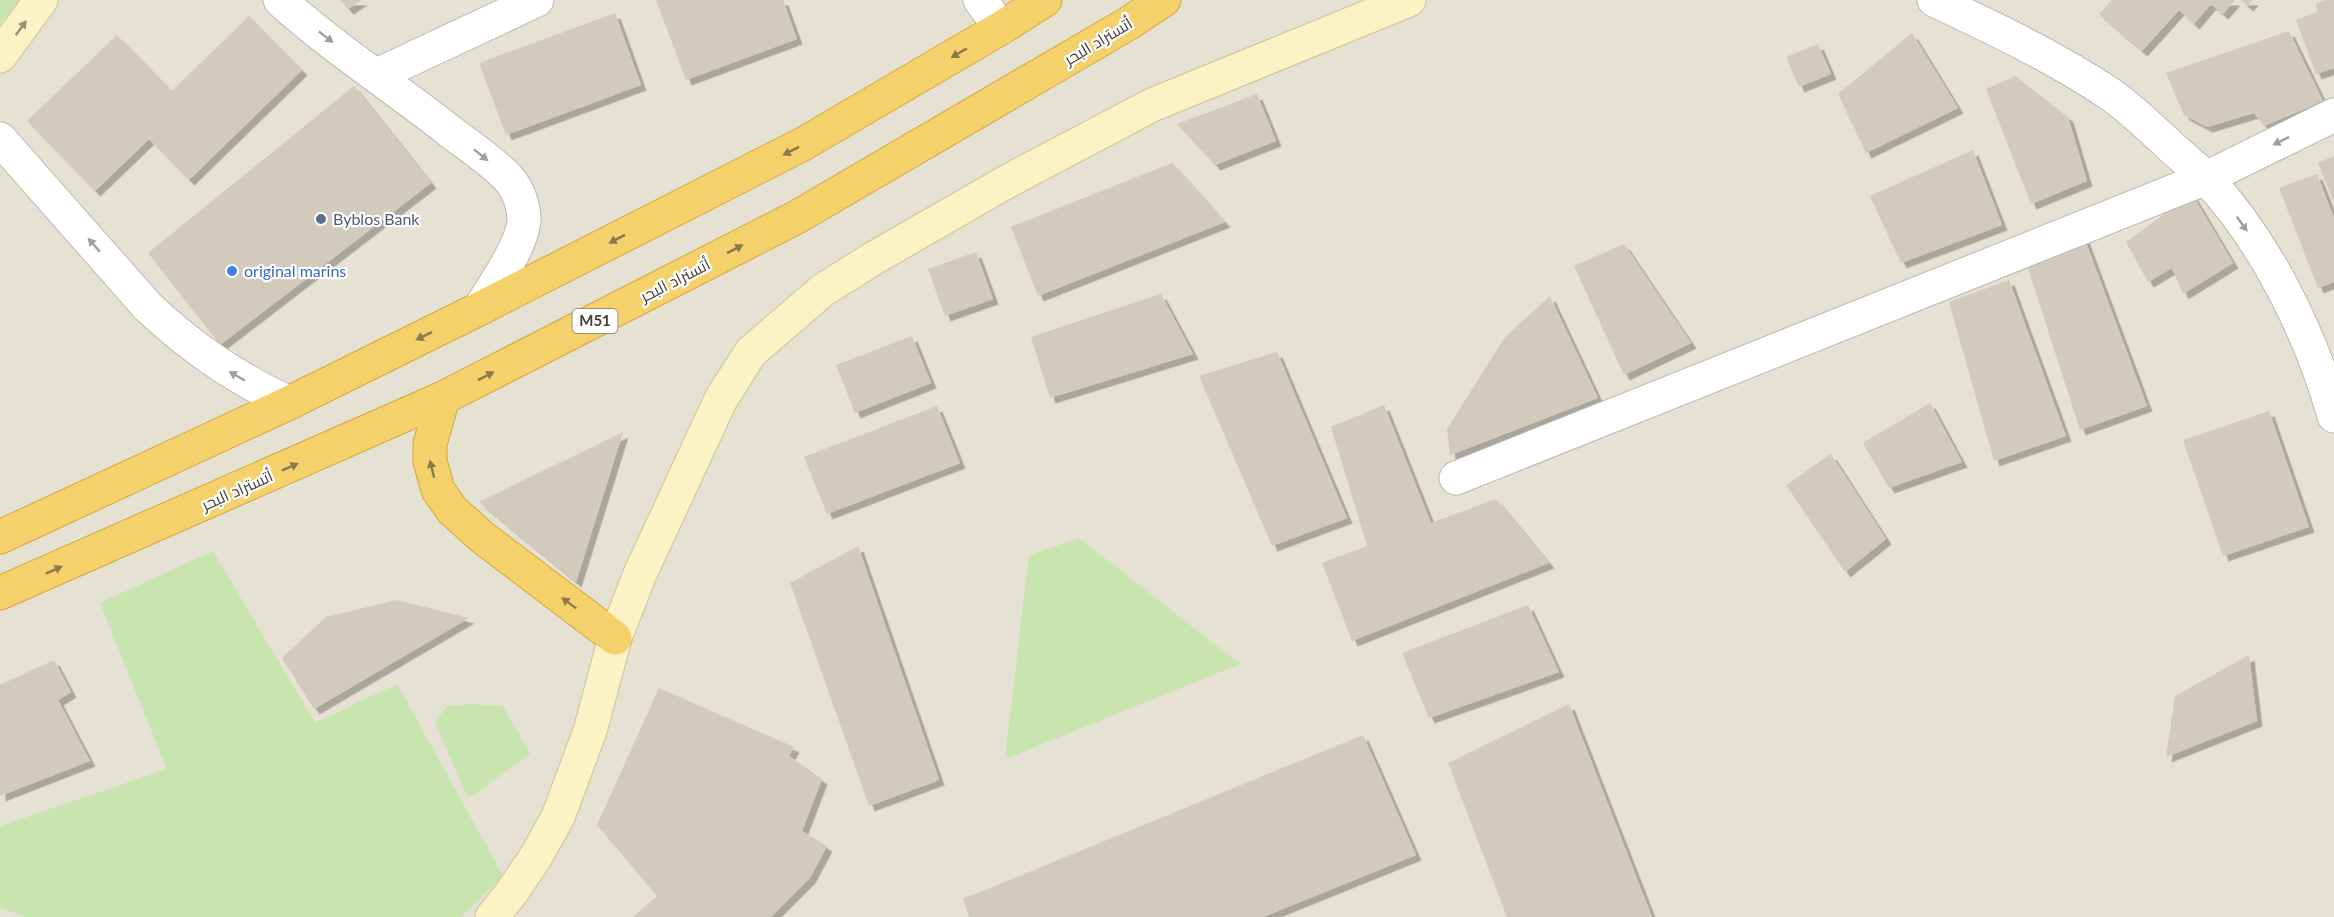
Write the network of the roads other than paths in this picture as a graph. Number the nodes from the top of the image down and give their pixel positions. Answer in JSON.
{"nodes":[{"id":1,"x":41,"y":0,"type":"edge"},
{"id":2,"x":280,"y":0,"type":"edge"},
{"id":3,"x":537,"y":0,"type":"edge"},
{"id":4,"x":980,"y":0,"type":"edge"},
{"id":5,"x":1045,"y":0,"type":"edge"},
{"id":6,"x":1164,"y":0,"type":"edge"},
{"id":7,"x":1409,"y":0,"type":"edge"},
{"id":8,"x":1934,"y":0,"type":"edge"},
{"id":9,"x":1001,"y":28,"type":"junction"},
{"id":10,"x":0,"y":56,"type":"edge"},
{"id":11,"x":377,"y":75,"type":"junction"},
{"id":12,"x":2334,"y":115,"type":"edge"},
{"id":13,"x":0,"y":139,"type":"edge"},
{"id":14,"x":2206,"y":178,"type":"junction"},
{"id":15,"x":479,"y":309,"type":"junction"},
{"id":16,"x":443,"y":398,"type":"junction"},
{"id":17,"x":289,"y":403,"type":"junction"},
{"id":18,"x":2334,"y":416,"type":"edge"},
{"id":19,"x":1456,"y":478,"type":"dead end"},
{"id":20,"x":0,"y":537,"type":"edge"},
{"id":21,"x":0,"y":593,"type":"edge"},
{"id":22,"x":615,"y":638,"type":"junction"},
{"id":23,"x":492,"y":917,"type":"edge"}],
"edges":[{"from":10,"to":1,"type":"main road","one_way":true},
{"from":2,"to":11,"type":"street","one_way":true},
{"from":3,"to":11,"type":"street"},
{"from":4,"to":9,"type":"street"},
{"from":5,"to":9,"type":"highway"},
{"from":16,"to":6,"type":"highway","name":"أتستراد البحر","number":"M51","one_way":true},
{"from":7,"to":22,"type":"main road"},
{"from":8,"to":14,"type":"street"},
{"from":9,"to":15,"type":"highway","one_way":true},
{"from":11,"to":15,"type":"street","one_way":true},
{"from":12,"to":14,"type":"street","one_way":true},
{"from":17,"to":13,"type":"street","one_way":true},
{"from":14,"to":18,"type":"street","one_way":true},
{"from":14,"to":19,"type":"street"},
{"from":15,"to":17,"type":"highway","one_way":true},
{"from":21,"to":16,"type":"highway","name":"أتستراد البحر","number":"M51","one_way":true},
{"from":22,"to":16,"type":"highway","one_way":true},
{"from":17,"to":20,"type":"highway"},
{"from":22,"to":23,"type":"main road"}]}
